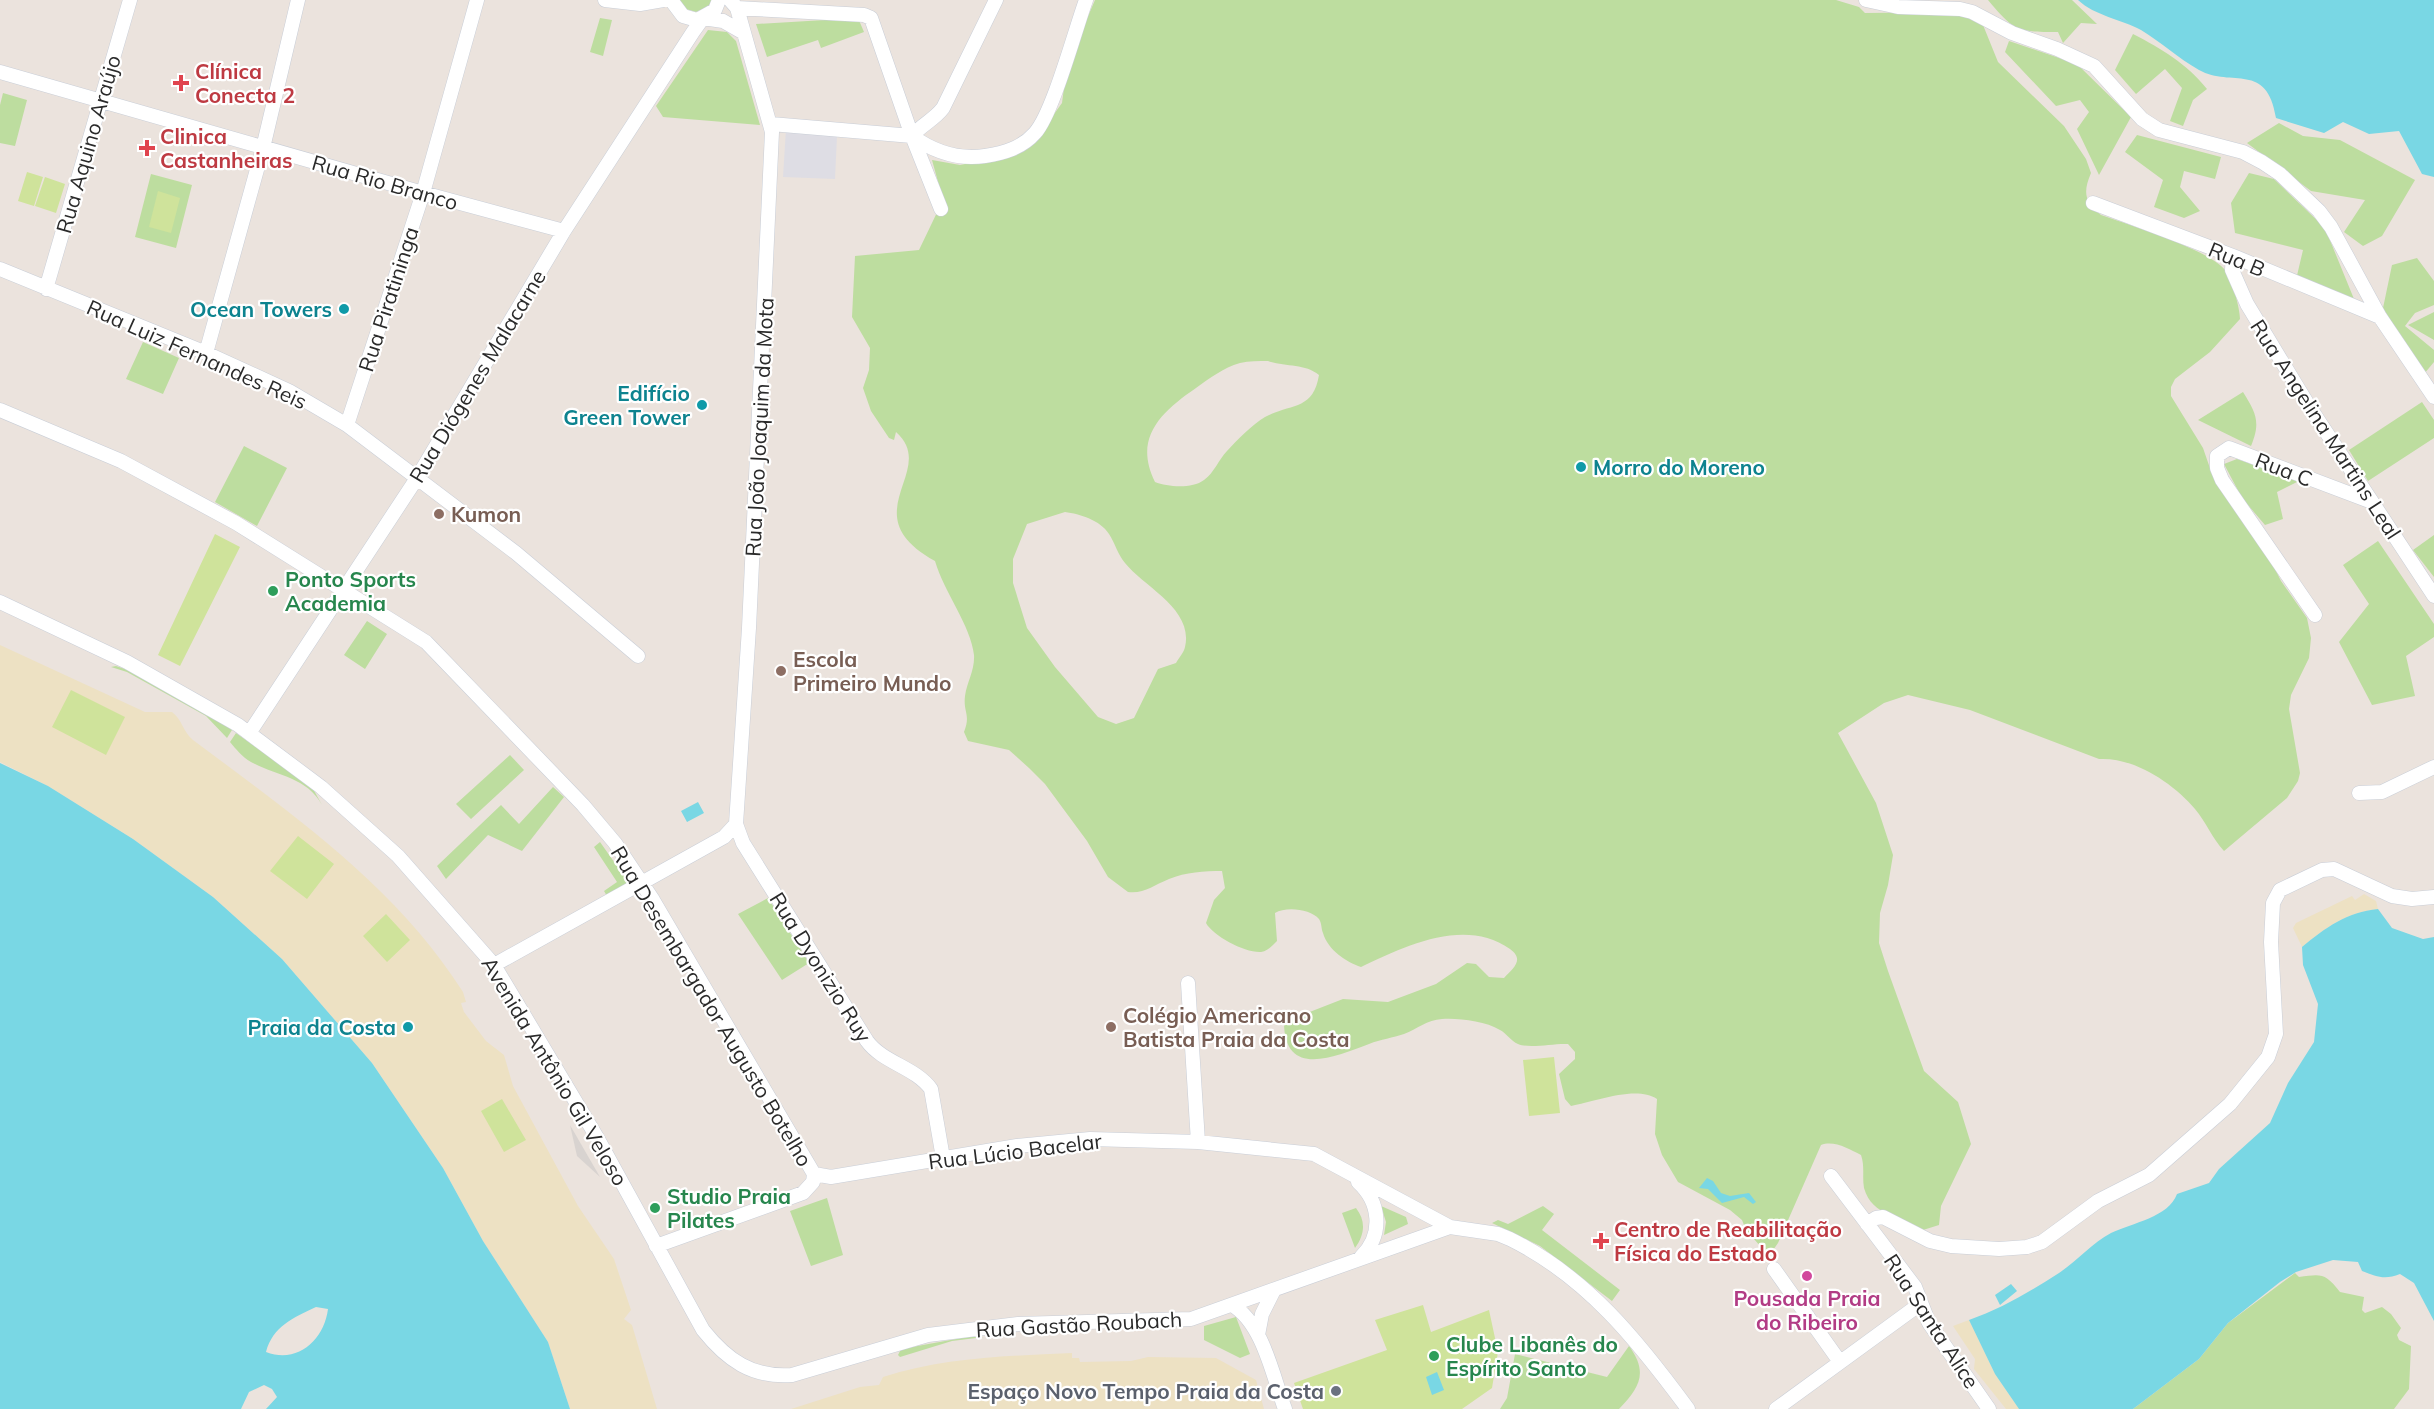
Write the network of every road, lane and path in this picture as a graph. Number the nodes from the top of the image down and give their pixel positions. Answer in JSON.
{"nodes":[{"id":1,"x":130,"y":0,"type":"edge"},
{"id":2,"x":298,"y":0,"type":"edge"},
{"id":3,"x":477,"y":0,"type":"edge"},
{"id":4,"x":605,"y":0,"type":"edge"},
{"id":5,"x":663,"y":0,"type":"edge"},
{"id":6,"x":671,"y":0,"type":"edge"},
{"id":7,"x":719,"y":0,"type":"edge"},
{"id":8,"x":996,"y":0,"type":"edge"},
{"id":9,"x":1086,"y":0,"type":"edge"},
{"id":10,"x":1866,"y":0,"type":"edge"},
{"id":11,"x":733,"y":4,"type":"edge"},
{"id":12,"x":703,"y":18,"type":"junction"},
{"id":13,"x":744,"y":33,"type":"junction"},
{"id":14,"x":0,"y":72,"type":"edge"},
{"id":15,"x":100,"y":99,"type":"junction"},
{"id":16,"x":771,"y":124,"type":"junction"},
{"id":17,"x":912,"y":136,"type":"junction"},
{"id":18,"x":263,"y":148,"type":"junction"},
{"id":19,"x":423,"y":193,"type":"junction"},
{"id":20,"x":2092,"y":203,"type":"dead end"},
{"id":21,"x":941,"y":210,"type":"dead end"},
{"id":22,"x":564,"y":231,"type":"junction"},
{"id":23,"x":2233,"y":256,"type":"junction"},
{"id":24,"x":0,"y":269,"type":"edge"},
{"id":25,"x":46,"y":289,"type":"junction"},
{"id":26,"x":2380,"y":317,"type":"junction"},
{"id":27,"x":206,"y":353,"type":"junction"},
{"id":28,"x":2434,"y":397,"type":"edge"},
{"id":29,"x":0,"y":410,"type":"edge"},
{"id":30,"x":347,"y":425,"type":"junction"},
{"id":31,"x":417,"y":478,"type":"junction"},
{"id":32,"x":2372,"y":502,"type":"junction"},
{"id":33,"x":346,"y":590,"type":"junction"},
{"id":34,"x":2434,"y":596,"type":"edge"},
{"id":35,"x":0,"y":602,"type":"edge"},
{"id":36,"x":2315,"y":615,"type":"dead end"},
{"id":37,"x":638,"y":656,"type":"dead end"},
{"id":38,"x":250,"y":732,"type":"junction"},
{"id":39,"x":2434,"y":767,"type":"edge"},
{"id":40,"x":2359,"y":793,"type":"dead end"},
{"id":41,"x":736,"y":824,"type":"junction"},
{"id":42,"x":641,"y":882,"type":"junction"},
{"id":43,"x":2434,"y":897,"type":"edge"},
{"id":44,"x":494,"y":965,"type":"junction"},
{"id":45,"x":1188,"y":982,"type":"dead end"},
{"id":46,"x":1198,"y":1142,"type":"junction"},
{"id":47,"x":943,"y":1158,"type":"junction"},
{"id":48,"x":1345,"y":1170,"type":"junction"},
{"id":49,"x":814,"y":1174,"type":"junction"},
{"id":50,"x":1831,"y":1176,"type":"dead end"},
{"id":51,"x":1867,"y":1224,"type":"junction"},
{"id":52,"x":1450,"y":1227,"type":"junction"},
{"id":53,"x":656,"y":1246,"type":"junction"},
{"id":54,"x":1360,"y":1258,"type":"junction"},
{"id":55,"x":1774,"y":1269,"type":"dead end"},
{"id":56,"x":1274,"y":1290,"type":"junction"},
{"id":57,"x":1920,"y":1304,"type":"junction"},
{"id":58,"x":1232,"y":1305,"type":"junction"},
{"id":59,"x":1258,"y":1335,"type":"junction"},
{"id":60,"x":1840,"y":1362,"type":"junction"},
{"id":61,"x":1986,"y":1408,"type":"edge"},
{"id":62,"x":1285,"y":1409,"type":"edge"},
{"id":63,"x":1688,"y":1409,"type":"edge"},
{"id":64,"x":1776,"y":1409,"type":"edge"}],
"edges":[{"from":1,"to":15,"type":"street","name":"Rua Aquino Araújo"},
{"from":2,"to":18,"type":"street"},
{"from":3,"to":19,"type":"street","name":"Rua Piratininga"},
{"from":4,"to":5,"type":"street"},
{"from":6,"to":12,"type":"street"},
{"from":7,"to":12,"type":"street","name":"Rua Diógenes Malacarne"},
{"from":8,"to":17,"type":"street"},
{"from":9,"to":17,"type":"street"},
{"from":10,"to":26,"type":"street"},
{"from":11,"to":13,"type":"street","name":"Rua João Joaquim da Mota"},
{"from":11,"to":17,"type":"street"},
{"from":12,"to":13,"type":"street"},
{"from":12,"to":22,"type":"street","name":"Rua Diógenes Malacarne"},
{"from":13,"to":16,"type":"street","name":"Rua João Joaquim da Mota"},
{"from":14,"to":15,"type":"street","name":"Rua Rio Branco"},
{"from":15,"to":18,"type":"street","name":"Rua Rio Branco"},
{"from":15,"to":25,"type":"street","name":"Rua Aquino Araújo"},
{"from":16,"to":17,"type":"street"},
{"from":16,"to":41,"type":"street","name":"Rua João Joaquim da Mota"},
{"from":17,"to":21,"type":"street"},
{"from":18,"to":19,"type":"street","name":"Rua Rio Branco"},
{"from":18,"to":27,"type":"street"},
{"from":19,"to":22,"type":"street","name":"Rua Rio Branco"},
{"from":19,"to":30,"type":"street","name":"Rua Piratininga"},
{"from":20,"to":23,"type":"street","name":"Rua B"},
{"from":22,"to":31,"type":"street","name":"Rua Diógenes Malacarne"},
{"from":23,"to":26,"type":"street","name":"Rua B"},
{"from":23,"to":32,"type":"street","name":"Rua Angelina Martins Leal"},
{"from":24,"to":25,"type":"street","name":"Rua Luiz Fernandes Reis"},
{"from":25,"to":27,"type":"street","name":"Rua Luiz Fernandes Reis"},
{"from":26,"to":28,"type":"street"},
{"from":27,"to":30,"type":"street","name":"Rua Luiz Fernandes Reis"},
{"from":29,"to":33,"type":"street","name":"Rua Desembargador Augusto Botelho"},
{"from":30,"to":31,"type":"street","name":"Rua Luiz Fernandes Reis"},
{"from":31,"to":33,"type":"street","name":"Rua Diógenes Malacarne"},
{"from":31,"to":37,"type":"street","name":"Rua Luiz Fernandes Reis"},
{"from":32,"to":34,"type":"street","name":"Rua Angelina Martins Leal"},
{"from":32,"to":36,"type":"street","name":"Rua C"},
{"from":33,"to":38,"type":"street","name":"Rua Diógenes Malacarne"},
{"from":33,"to":42,"type":"street","name":"Rua Desembargador Augusto Botelho"},
{"from":35,"to":38,"type":"street","name":"Avenida Antônio Gil Veloso"},
{"from":38,"to":44,"type":"street","name":"Avenida Antônio Gil Veloso"},
{"from":39,"to":40,"type":"street"},
{"from":41,"to":42,"type":"street"},
{"from":41,"to":47,"type":"street","name":"Rua Dyonizio Ruy"},
{"from":42,"to":44,"type":"street"},
{"from":42,"to":49,"type":"street","name":"Rua Desembargador Augusto Botelho"},
{"from":43,"to":51,"type":"street"},
{"from":44,"to":53,"type":"street","name":"Avenida Antônio Gil Veloso"},
{"from":45,"to":46,"type":"street"},
{"from":46,"to":47,"type":"street","name":"Rua Lúcio Bacelar"},
{"from":46,"to":48,"type":"street","name":"Rua Lúcio Bacelar"},
{"from":47,"to":49,"type":"street","name":"Rua Lúcio Bacelar"},
{"from":48,"to":52,"type":"street","name":"Rua Lúcio Bacelar"},
{"from":48,"to":54,"type":"street"},
{"from":49,"to":53,"type":"street"},
{"from":50,"to":51,"type":"street","name":"Rua Santa Alice"},
{"from":51,"to":57,"type":"street","name":"Rua Santa Alice"},
{"from":52,"to":54,"type":"street","name":"Rua Gastão Roubach"},
{"from":52,"to":63,"type":"street"},
{"from":53,"to":58,"type":"street","name":"Rua Gastão Roubach"},
{"from":54,"to":56,"type":"street","name":"Rua Gastão Roubach"},
{"from":55,"to":60,"type":"street"},
{"from":56,"to":58,"type":"street","name":"Rua Gastão Roubach"},
{"from":56,"to":59,"type":"street"},
{"from":57,"to":60,"type":"street"},
{"from":57,"to":61,"type":"street","name":"Rua Santa Alice"},
{"from":58,"to":59,"type":"street"},
{"from":59,"to":62,"type":"street"},
{"from":60,"to":64,"type":"street"}]}
